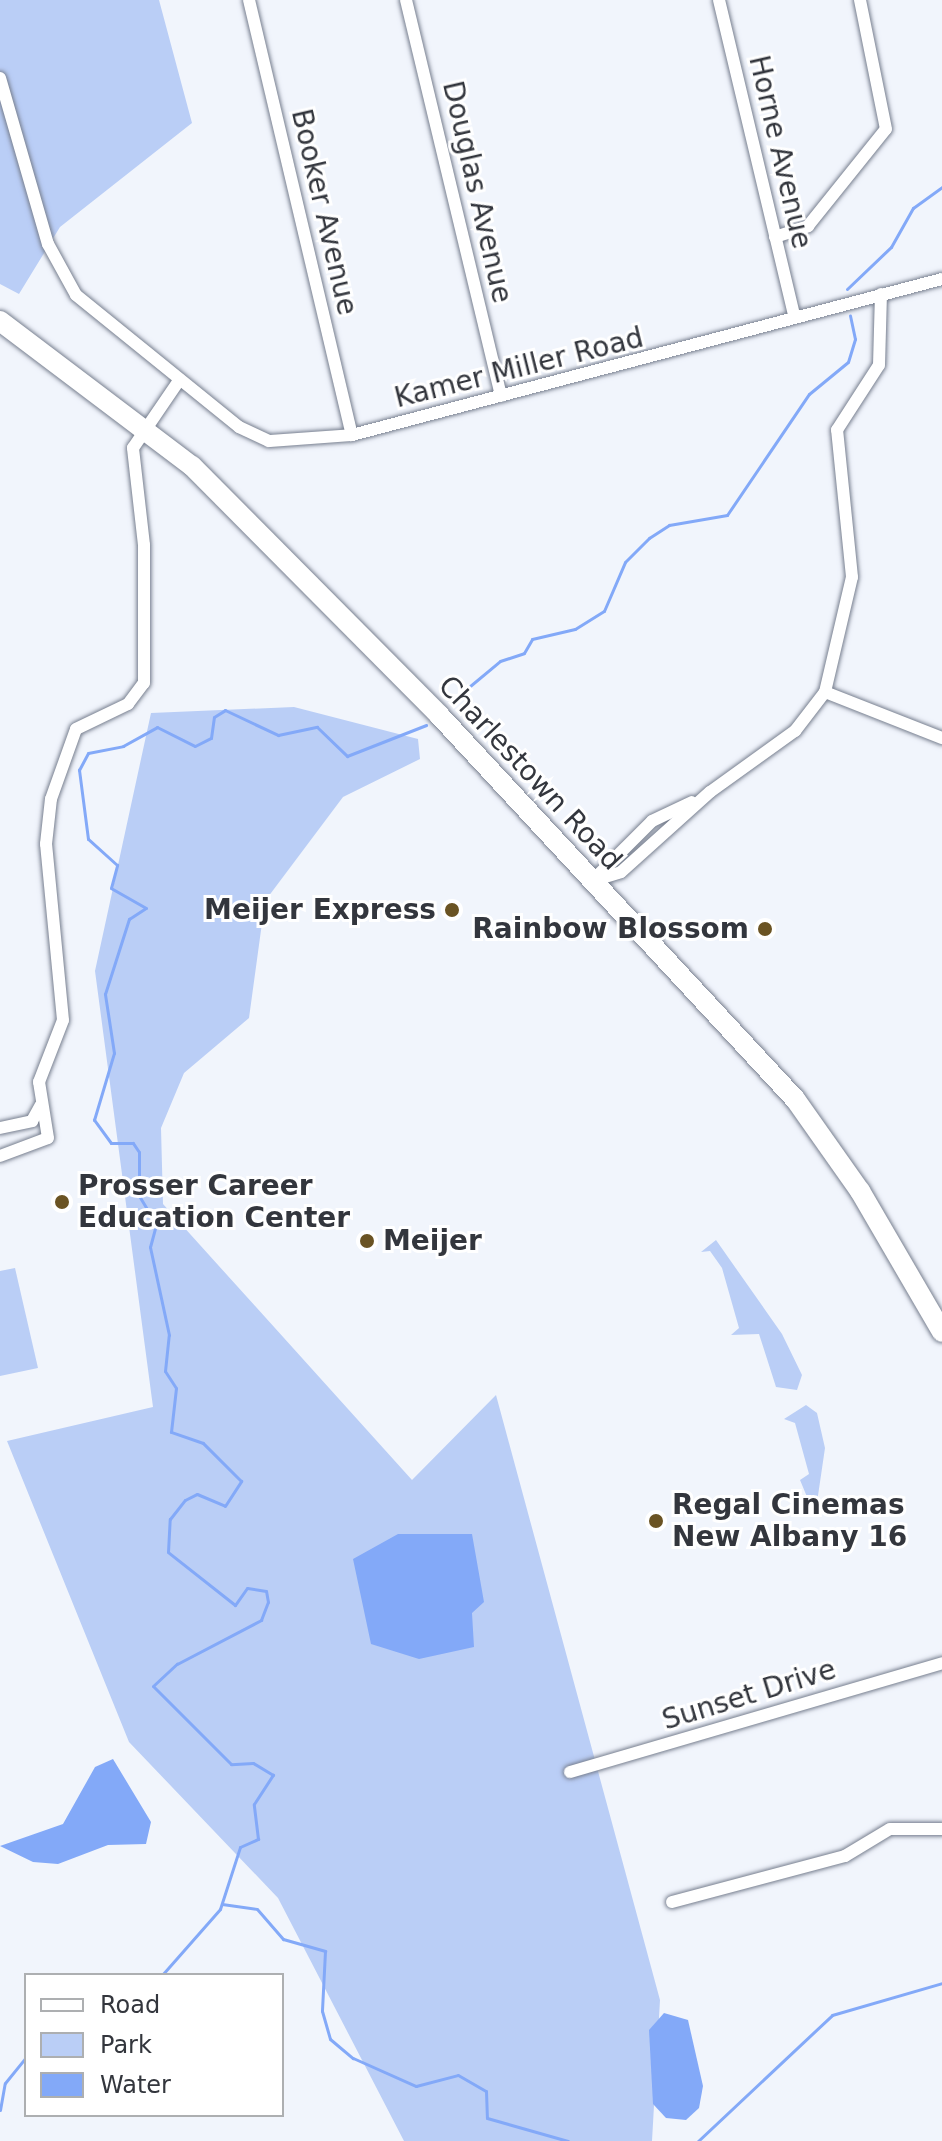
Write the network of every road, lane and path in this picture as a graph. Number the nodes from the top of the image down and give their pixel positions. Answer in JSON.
{"nodes":[{"id":1,"x":249,"y":0,"type":"edge"},
{"id":2,"x":406,"y":0,"type":"edge"},
{"id":3,"x":719,"y":0,"type":"edge"},
{"id":4,"x":860,"y":0,"type":"edge"},
{"id":5,"x":0,"y":78,"type":"edge"},
{"id":6,"x":775,"y":237,"type":"junction"},
{"id":7,"x":942,"y":279,"type":"edge"},
{"id":8,"x":881,"y":294,"type":"junction"},
{"id":9,"x":794,"y":316,"type":"junction"},
{"id":10,"x":0,"y":321,"type":"edge"},
{"id":11,"x":180,"y":379,"type":"junction"},
{"id":12,"x":501,"y":396,"type":"junction"},
{"id":13,"x":143,"y":427,"type":"junction"},
{"id":14,"x":352,"y":435,"type":"junction"},
{"id":15,"x":825,"y":692,"type":"junction"},
{"id":16,"x":942,"y":738,"type":"edge"},
{"id":17,"x":592,"y":881,"type":"junction"},
{"id":18,"x":41,"y":1102,"type":"junction"},
{"id":19,"x":0,"y":1128,"type":"edge"},
{"id":20,"x":0,"y":1156,"type":"edge"},
{"id":21,"x":942,"y":1332,"type":"edge"},
{"id":22,"x":942,"y":1663,"type":"edge"},
{"id":23,"x":570,"y":1772,"type":"dead end"},
{"id":24,"x":942,"y":1829,"type":"edge"},
{"id":25,"x":672,"y":1902,"type":"dead end"}],
"edges":[{"from":1,"to":14,"type":"street","name":"Booker Avenue"},
{"from":2,"to":12,"type":"street","name":"Douglas Avenue"},
{"from":3,"to":6,"type":"street","name":"Horne Avenue"},
{"from":4,"to":6,"type":"street"},
{"from":5,"to":11,"type":"street","name":"Kamer Miller Road"},
{"from":6,"to":9,"type":"street","name":"Horne Avenue"},
{"from":7,"to":8,"type":"street","name":"Kamer Miller Road"},
{"from":8,"to":9,"type":"street","name":"Kamer Miller Road"},
{"from":8,"to":15,"type":"street"},
{"from":9,"to":12,"type":"street","name":"Kamer Miller Road"},
{"from":10,"to":13,"type":"main road","name":"Charlestown Road"},
{"from":11,"to":13,"type":"street"},
{"from":11,"to":14,"type":"street","name":"Kamer Miller Road"},
{"from":12,"to":14,"type":"street","name":"Kamer Miller Road"},
{"from":13,"to":17,"type":"main road","name":"Charlestown Road"},
{"from":13,"to":18,"type":"street"},
{"from":15,"to":16,"type":"street"},
{"from":15,"to":17,"type":"street"},
{"from":17,"to":21,"type":"main road","name":"Charlestown Road"},
{"from":18,"to":19,"type":"street"},
{"from":18,"to":20,"type":"street"},
{"from":22,"to":23,"type":"street","name":"Sunset Drive"},
{"from":24,"to":25,"type":"street"}]}
